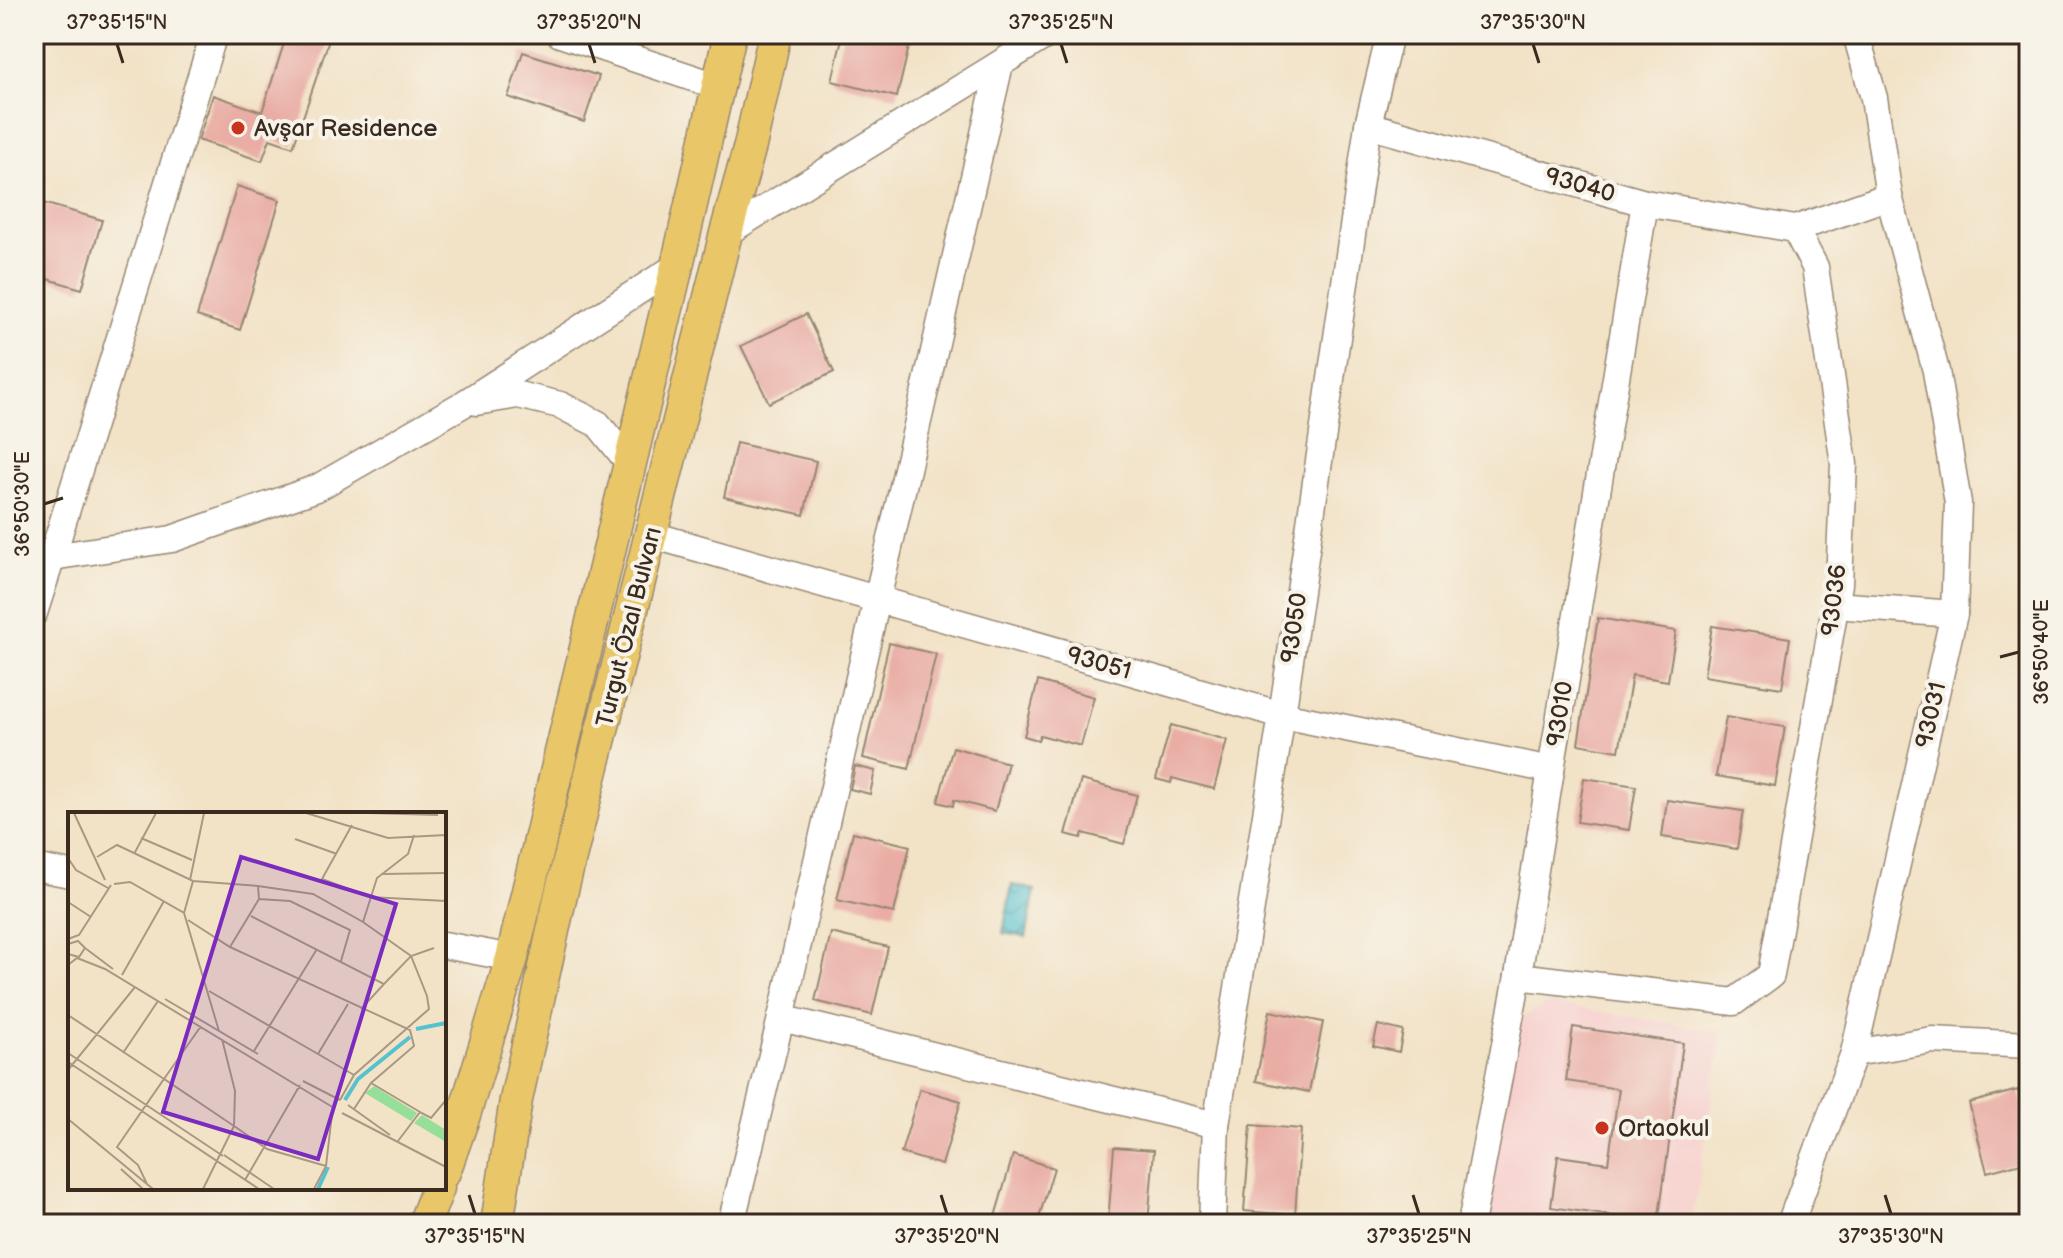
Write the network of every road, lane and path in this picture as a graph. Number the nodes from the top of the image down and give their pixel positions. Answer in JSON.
{"nodes":[{"id":1,"x":214,"y":34,"type":"edge"},
{"id":2,"x":560,"y":34,"type":"edge"},
{"id":3,"x":730,"y":34,"type":"edge"},
{"id":4,"x":775,"y":34,"type":"edge"},
{"id":5,"x":1048,"y":34,"type":"edge"},
{"id":6,"x":1390,"y":34,"type":"edge"},
{"id":7,"x":1856,"y":34,"type":"edge"},
{"id":8,"x":1000,"y":64,"type":"junction"},
{"id":9,"x":717,"y":86,"type":"junction"},
{"id":10,"x":1368,"y":125,"type":"junction"},
{"id":11,"x":1889,"y":196,"type":"junction"},
{"id":12,"x":1645,"y":203,"type":"junction"},
{"id":13,"x":1795,"y":229,"type":"junction"},
{"id":14,"x":726,"y":233,"type":"junction"},
{"id":15,"x":677,"y":266,"type":"junction"},
{"id":16,"x":465,"y":403,"type":"junction"},
{"id":17,"x":630,"y":464,"type":"junction"},
{"id":18,"x":652,"y":535,"type":"junction"},
{"id":19,"x":43,"y":558,"type":"edge"},
{"id":20,"x":878,"y":601,"type":"junction"},
{"id":21,"x":1835,"y":605,"type":"junction"},
{"id":22,"x":34,"y":613,"type":"edge"},
{"id":23,"x":1954,"y":614,"type":"junction"},
{"id":24,"x":1282,"y":715,"type":"junction"},
{"id":25,"x":1551,"y":770,"type":"junction"},
{"id":26,"x":34,"y":867,"type":"edge"},
{"id":27,"x":68,"y":874,"type":"edge"},
{"id":28,"x":446,"y":945,"type":"edge"},
{"id":29,"x":512,"y":958,"type":"junction"},
{"id":30,"x":1518,"y":976,"type":"junction"},
{"id":31,"x":781,"y":1018,"type":"junction"},
{"id":32,"x":2029,"y":1045,"type":"edge"},
{"id":33,"x":1854,"y":1053,"type":"junction"},
{"id":34,"x":1216,"y":1125,"type":"junction"},
{"id":35,"x":446,"y":1166,"type":"edge"},
{"id":36,"x":437,"y":1190,"type":"edge"},
{"id":37,"x":424,"y":1224,"type":"edge"},
{"id":38,"x":497,"y":1224,"type":"edge"},
{"id":39,"x":731,"y":1224,"type":"edge"},
{"id":40,"x":1212,"y":1224,"type":"edge"},
{"id":41,"x":1471,"y":1224,"type":"edge"},
{"id":42,"x":1790,"y":1224,"type":"edge"}],
"edges":[{"from":1,"to":19,"type":"street"},
{"from":2,"to":9,"type":"street"},
{"from":3,"to":9,"type":"main road","name":"Turgut Özal Bulvarı"},
{"from":4,"to":14,"type":"main road","name":"Turgut Özal Bulvarı"},
{"from":5,"to":8,"type":"street"},
{"from":6,"to":10,"type":"street","name":"93050"},
{"from":7,"to":11,"type":"street"},
{"from":8,"to":14,"type":"street"},
{"from":8,"to":20,"type":"street"},
{"from":9,"to":15,"type":"main road","name":"Turgut Özal Bulvarı"},
{"from":10,"to":12,"type":"street","name":"93040"},
{"from":10,"to":24,"type":"street","name":"93050"},
{"from":11,"to":13,"type":"street"},
{"from":11,"to":23,"type":"street","name":"93031"},
{"from":12,"to":13,"type":"street","name":"93040"},
{"from":12,"to":25,"type":"street","name":"93010"},
{"from":13,"to":21,"type":"street","name":"93036"},
{"from":14,"to":18,"type":"main road","name":"Turgut Özal Bulvarı"},
{"from":15,"to":16,"type":"street"},
{"from":15,"to":17,"type":"main road","name":"Turgut Özal Bulvarı"},
{"from":16,"to":17,"type":"street"},
{"from":16,"to":19,"type":"street"},
{"from":17,"to":29,"type":"main road","name":"Turgut Özal Bulvarı"},
{"from":18,"to":20,"type":"street","name":"93051"},
{"from":18,"to":38,"type":"main road","name":"Turgut Özal Bulvarı"},
{"from":19,"to":22,"type":"street"},
{"from":20,"to":24,"type":"street","name":"93051"},
{"from":20,"to":31,"type":"street"},
{"from":21,"to":23,"type":"street"},
{"from":21,"to":30,"type":"street","name":"93036"},
{"from":23,"to":33,"type":"street","name":"93031"},
{"from":24,"to":25,"type":"street","name":"93051"},
{"from":24,"to":34,"type":"street","name":"93050"},
{"from":25,"to":30,"type":"street","name":"93010"},
{"from":26,"to":27,"type":"street"},
{"from":28,"to":29,"type":"street"},
{"from":29,"to":35,"type":"main road","name":"Turgut Özal Bulvarı"},
{"from":30,"to":41,"type":"street","name":"93010"},
{"from":31,"to":34,"type":"street"},
{"from":31,"to":39,"type":"street"},
{"from":32,"to":33,"type":"street"},
{"from":33,"to":42,"type":"street","name":"93031"},
{"from":34,"to":40,"type":"street","name":"93050"},
{"from":36,"to":37,"type":"main road"}]}
